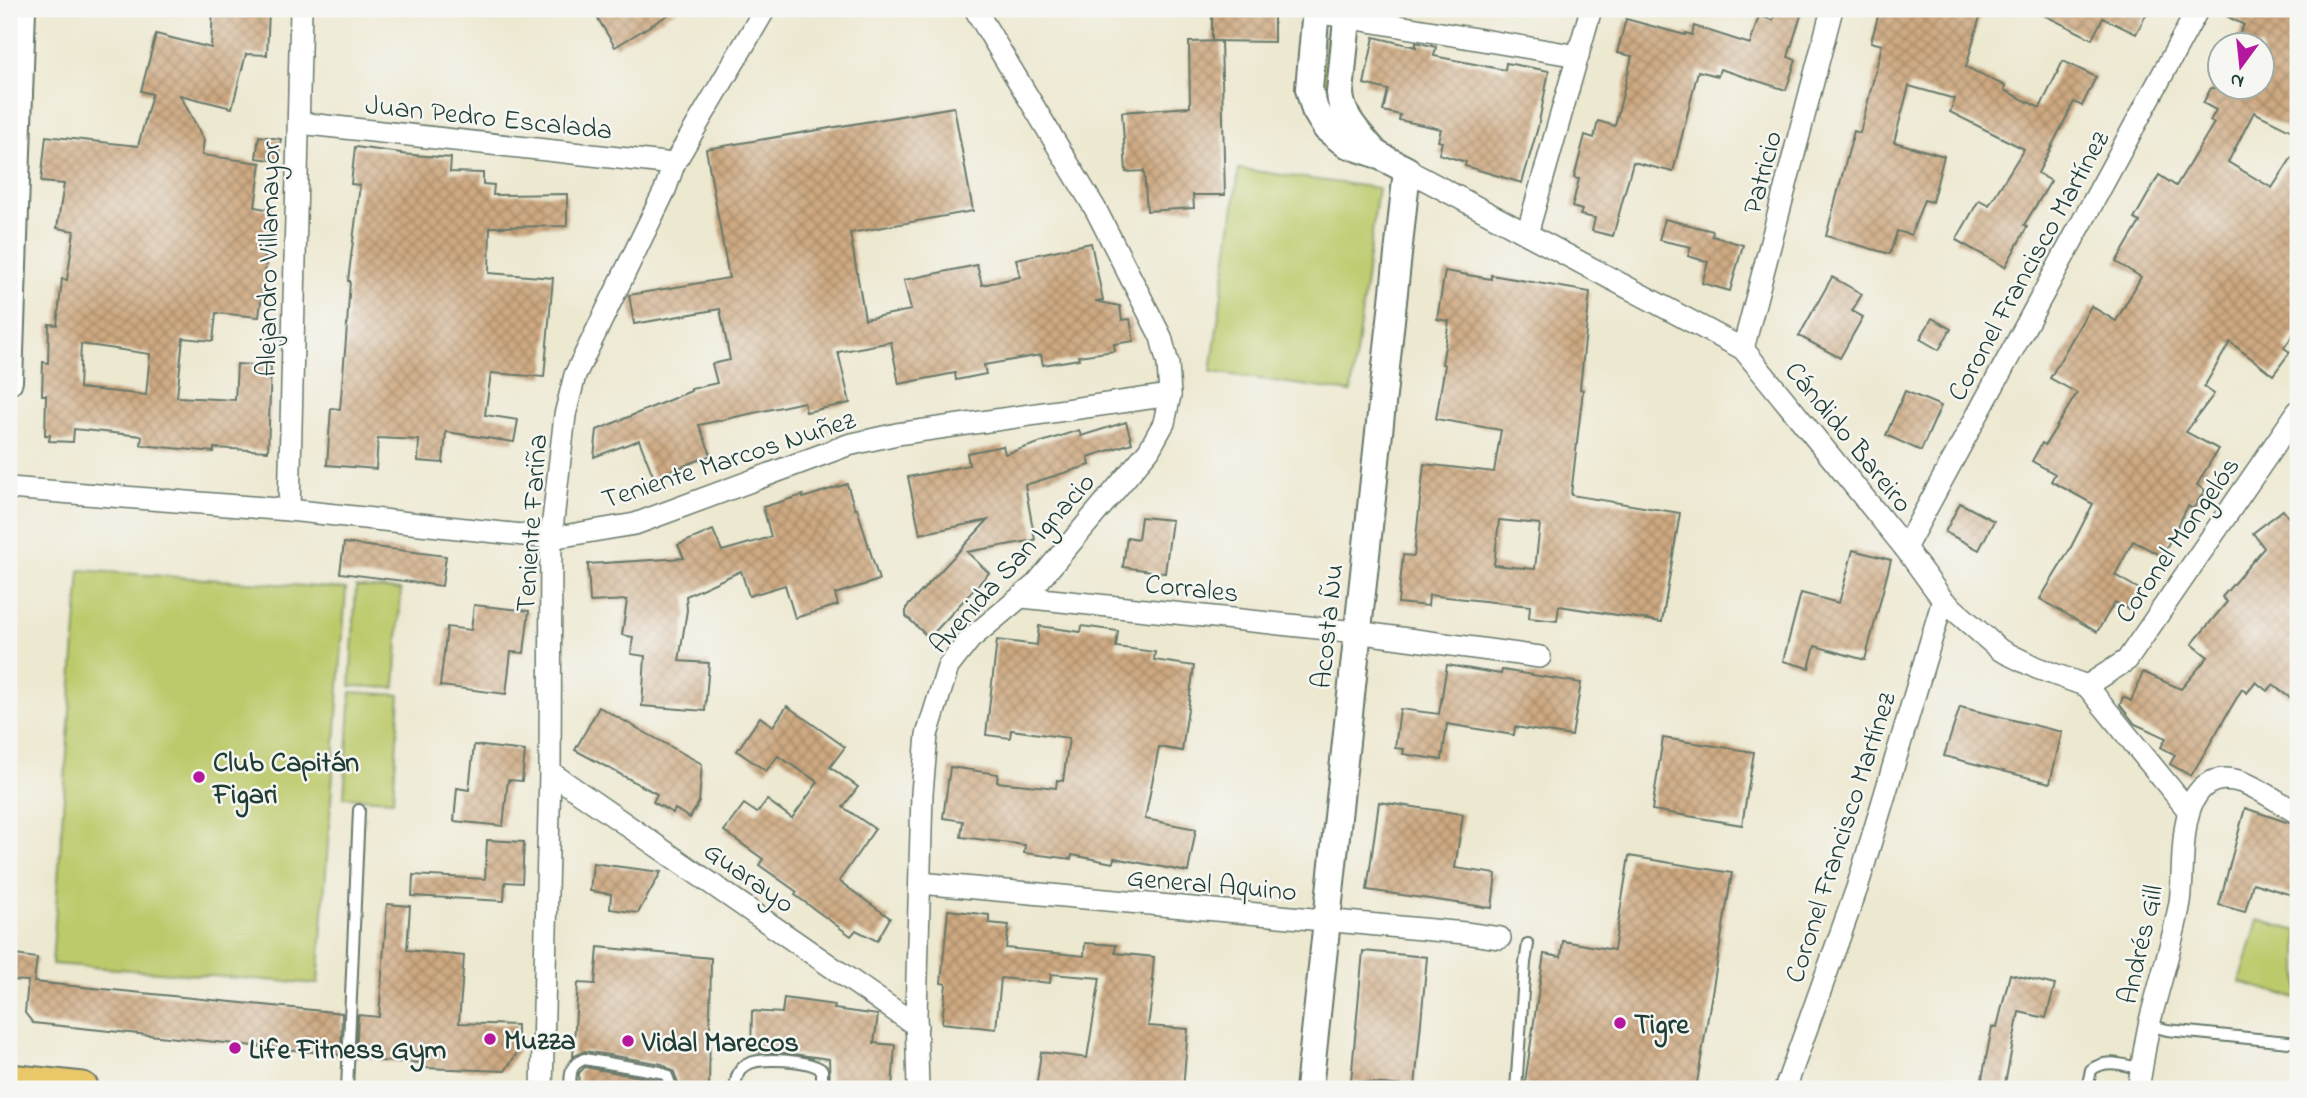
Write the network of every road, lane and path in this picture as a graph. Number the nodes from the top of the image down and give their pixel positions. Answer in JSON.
{"nodes":[{"id":1,"x":22,"y":9,"type":"edge"},
{"id":2,"x":301,"y":9,"type":"edge"},
{"id":3,"x":765,"y":9,"type":"edge"},
{"id":4,"x":975,"y":9,"type":"edge"},
{"id":5,"x":1591,"y":9,"type":"edge"},
{"id":6,"x":1832,"y":9,"type":"edge"},
{"id":7,"x":2198,"y":9,"type":"edge"},
{"id":8,"x":1316,"y":10,"type":"edge"},
{"id":9,"x":1348,"y":13,"type":"edge"},
{"id":10,"x":15,"y":46,"type":"edge"},
{"id":11,"x":1578,"y":56,"type":"junction"},
{"id":12,"x":299,"y":123,"type":"junction"},
{"id":13,"x":1376,"y":154,"type":"junction"},
{"id":14,"x":674,"y":164,"type":"junction"},
{"id":15,"x":1407,"y":170,"type":"junction"},
{"id":16,"x":1527,"y":234,"type":"junction"},
{"id":17,"x":1743,"y":349,"type":"junction"},
{"id":18,"x":9,"y":381,"type":"edge"},
{"id":19,"x":1170,"y":396,"type":"junction"},
{"id":20,"x":2298,"y":411,"type":"edge"},
{"id":21,"x":9,"y":488,"type":"edge"},
{"id":22,"x":289,"y":510,"type":"junction"},
{"id":23,"x":551,"y":538,"type":"junction"},
{"id":24,"x":1905,"y":548,"type":"junction"},
{"id":25,"x":1023,"y":597,"type":"junction"},
{"id":26,"x":1943,"y":600,"type":"junction"},
{"id":27,"x":1356,"y":632,"type":"junction"},
{"id":28,"x":1540,"y":657,"type":"dead end"},
{"id":29,"x":2087,"y":686,"type":"junction"},
{"id":30,"x":550,"y":772,"type":"junction"},
{"id":31,"x":359,"y":810,"type":"dead end"},
{"id":32,"x":2188,"y":810,"type":"junction"},
{"id":33,"x":2298,"y":813,"type":"edge"},
{"id":34,"x":920,"y":883,"type":"junction"},
{"id":35,"x":1325,"y":921,"type":"junction"},
{"id":36,"x":1500,"y":937,"type":"dead end"},
{"id":37,"x":1528,"y":944,"type":"dead end"},
{"id":38,"x":2149,"y":1025,"type":"junction"},
{"id":39,"x":917,"y":1026,"type":"junction"},
{"id":40,"x":2298,"y":1043,"type":"edge"},
{"id":41,"x":2140,"y":1079,"type":"edge"},
{"id":42,"x":9,"y":1081,"type":"edge"},
{"id":43,"x":82,"y":1089,"type":"edge"},
{"id":44,"x":347,"y":1089,"type":"edge"},
{"id":45,"x":542,"y":1089,"type":"edge"},
{"id":46,"x":570,"y":1089,"type":"edge"},
{"id":47,"x":672,"y":1089,"type":"edge"},
{"id":48,"x":735,"y":1089,"type":"edge"},
{"id":49,"x":822,"y":1089,"type":"edge"},
{"id":50,"x":918,"y":1089,"type":"edge"},
{"id":51,"x":1309,"y":1089,"type":"edge"},
{"id":52,"x":1516,"y":1089,"type":"edge"},
{"id":53,"x":1785,"y":1089,"type":"edge"},
{"id":54,"x":2087,"y":1089,"type":"edge"}],
"edges":[{"from":1,"to":10,"type":"street"},
{"from":2,"to":12,"type":"street","name":"Alejandro Villamayor"},
{"from":3,"to":14,"type":"street","name":"Teniente Fariña"},
{"from":4,"to":19,"type":"street","name":"Avenida San Ignacio"},
{"from":5,"to":11,"type":"street"},
{"from":6,"to":17,"type":"street","name":"Patricio"},
{"from":7,"to":24,"type":"street","name":"Coronel Francisco Martínez"},
{"from":8,"to":9,"type":"street"},
{"from":8,"to":13,"type":"street"},
{"from":9,"to":11,"type":"street"},
{"from":9,"to":13,"type":"street"},
{"from":10,"to":18,"type":"street"},
{"from":11,"to":16,"type":"street"},
{"from":12,"to":14,"type":"street","name":"Juan Pedro Escalada"},
{"from":12,"to":22,"type":"street","name":"Alejandro Villamayor"},
{"from":13,"to":15,"type":"street"},
{"from":14,"to":23,"type":"street","name":"Teniente Fariña"},
{"from":15,"to":16,"type":"street","name":"Cándido Bareiro"},
{"from":15,"to":27,"type":"street","name":"Acosta Ñu"},
{"from":16,"to":17,"type":"street","name":"Cándido Bareiro"},
{"from":17,"to":24,"type":"street","name":"Cándido Bareiro"},
{"from":19,"to":23,"type":"street","name":"Teniente Marcos Nuñez"},
{"from":19,"to":25,"type":"street","name":"Avenida San Ignacio"},
{"from":20,"to":29,"type":"street","name":"Coronel Mongelós"},
{"from":21,"to":22,"type":"street","name":"Teniente Marcos Nuñez"},
{"from":22,"to":23,"type":"street","name":"Teniente Marcos Nuñez"},
{"from":23,"to":30,"type":"street","name":"Teniente Fariña"},
{"from":24,"to":26,"type":"street","name":"Cándido Bareiro"},
{"from":25,"to":27,"type":"street","name":"Corrales"},
{"from":25,"to":34,"type":"street","name":"Avenida San Ignacio"},
{"from":26,"to":29,"type":"street","name":"Cándido Bareiro"},
{"from":26,"to":53,"type":"street","name":"Coronel Francisco Martínez"},
{"from":27,"to":28,"type":"street","name":"Corrales"},
{"from":27,"to":35,"type":"street","name":"Acosta Ñu"},
{"from":29,"to":32,"type":"street"},
{"from":30,"to":39,"type":"street","name":"Guarayo"},
{"from":30,"to":45,"type":"street","name":"Teniente Fariña"},
{"from":31,"to":44,"type":"lane"},
{"from":32,"to":33,"type":"street"},
{"from":32,"to":38,"type":"street","name":"Andrés Gill"},
{"from":34,"to":35,"type":"street","name":"General Aquino"},
{"from":34,"to":39,"type":"street","name":"Avenida San Ignacio"},
{"from":35,"to":36,"type":"street","name":"General Aquino"},
{"from":35,"to":51,"type":"street","name":"Acosta Ñu"},
{"from":37,"to":52,"type":"lane"},
{"from":38,"to":40,"type":"lane"},
{"from":38,"to":41,"type":"street","name":"Andrés Gill"},
{"from":39,"to":50,"type":"street","name":"Avenida San Ignacio"},
{"from":41,"to":54,"type":"lane"},
{"from":42,"to":43,"type":"main road"},
{"from":46,"to":47,"type":"lane"},
{"from":48,"to":49,"type":"lane"}]}
